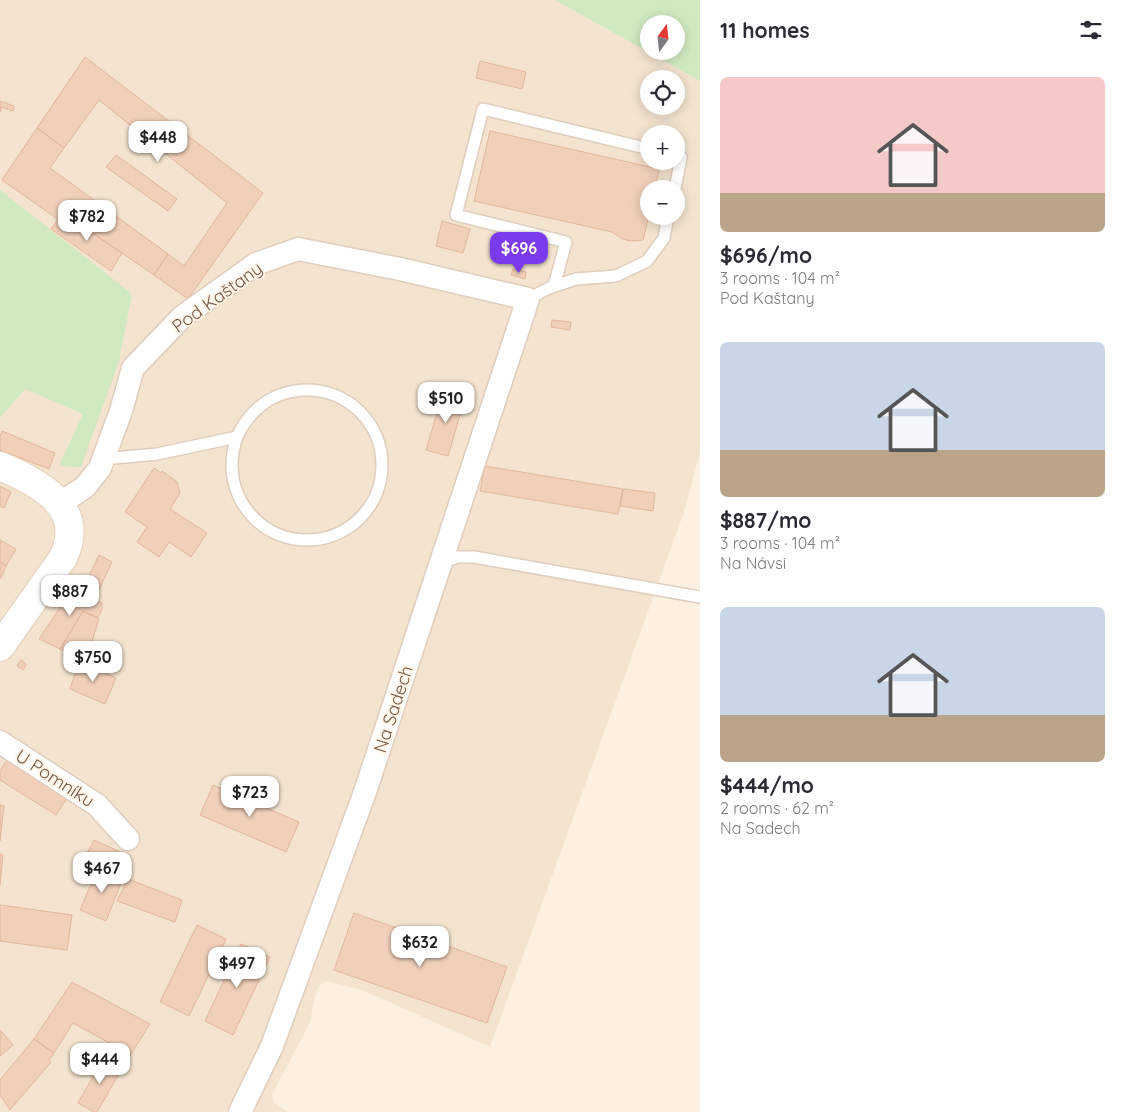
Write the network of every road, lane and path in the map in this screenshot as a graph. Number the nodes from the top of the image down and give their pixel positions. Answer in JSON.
{"nodes":[{"id":1,"x":640,"y":147,"type":"edge"},
{"id":2,"x":666,"y":225,"type":"edge"},
{"id":3,"x":554,"y":286,"type":"junction"},
{"id":4,"x":528,"y":299,"type":"junction"},
{"id":5,"x":237,"y":437,"type":"junction"},
{"id":6,"x":103,"y":459,"type":"junction"},
{"id":7,"x":0,"y":466,"type":"edge"},
{"id":8,"x":60,"y":504,"type":"junction"},
{"id":9,"x":441,"y":563,"type":"junction"},
{"id":10,"x":700,"y":597,"type":"edge"},
{"id":11,"x":0,"y":647,"type":"edge"},
{"id":12,"x":0,"y":742,"type":"edge"},
{"id":13,"x":128,"y":839,"type":"dead end"},
{"id":14,"x":240,"y":1112,"type":"edge"}],
"edges":[{"from":1,"to":3,"type":"lane"},
{"from":2,"to":3,"type":"lane"},
{"from":3,"to":4,"type":"lane"},
{"from":4,"to":6,"type":"street","name":"Pod Kaštany"},
{"from":4,"to":9,"type":"street","name":"Na Sadech"},
{"from":5,"to":5,"type":"lane"},
{"from":5,"to":6,"type":"lane"},
{"from":6,"to":8,"type":"street","name":"Pod Kaštany"},
{"from":7,"to":8,"type":"street"},
{"from":8,"to":11,"type":"street"},
{"from":9,"to":10,"type":"lane"},
{"from":9,"to":14,"type":"street","name":"Na Sadech"},
{"from":12,"to":13,"type":"street","name":"U Pomníku"}]}
